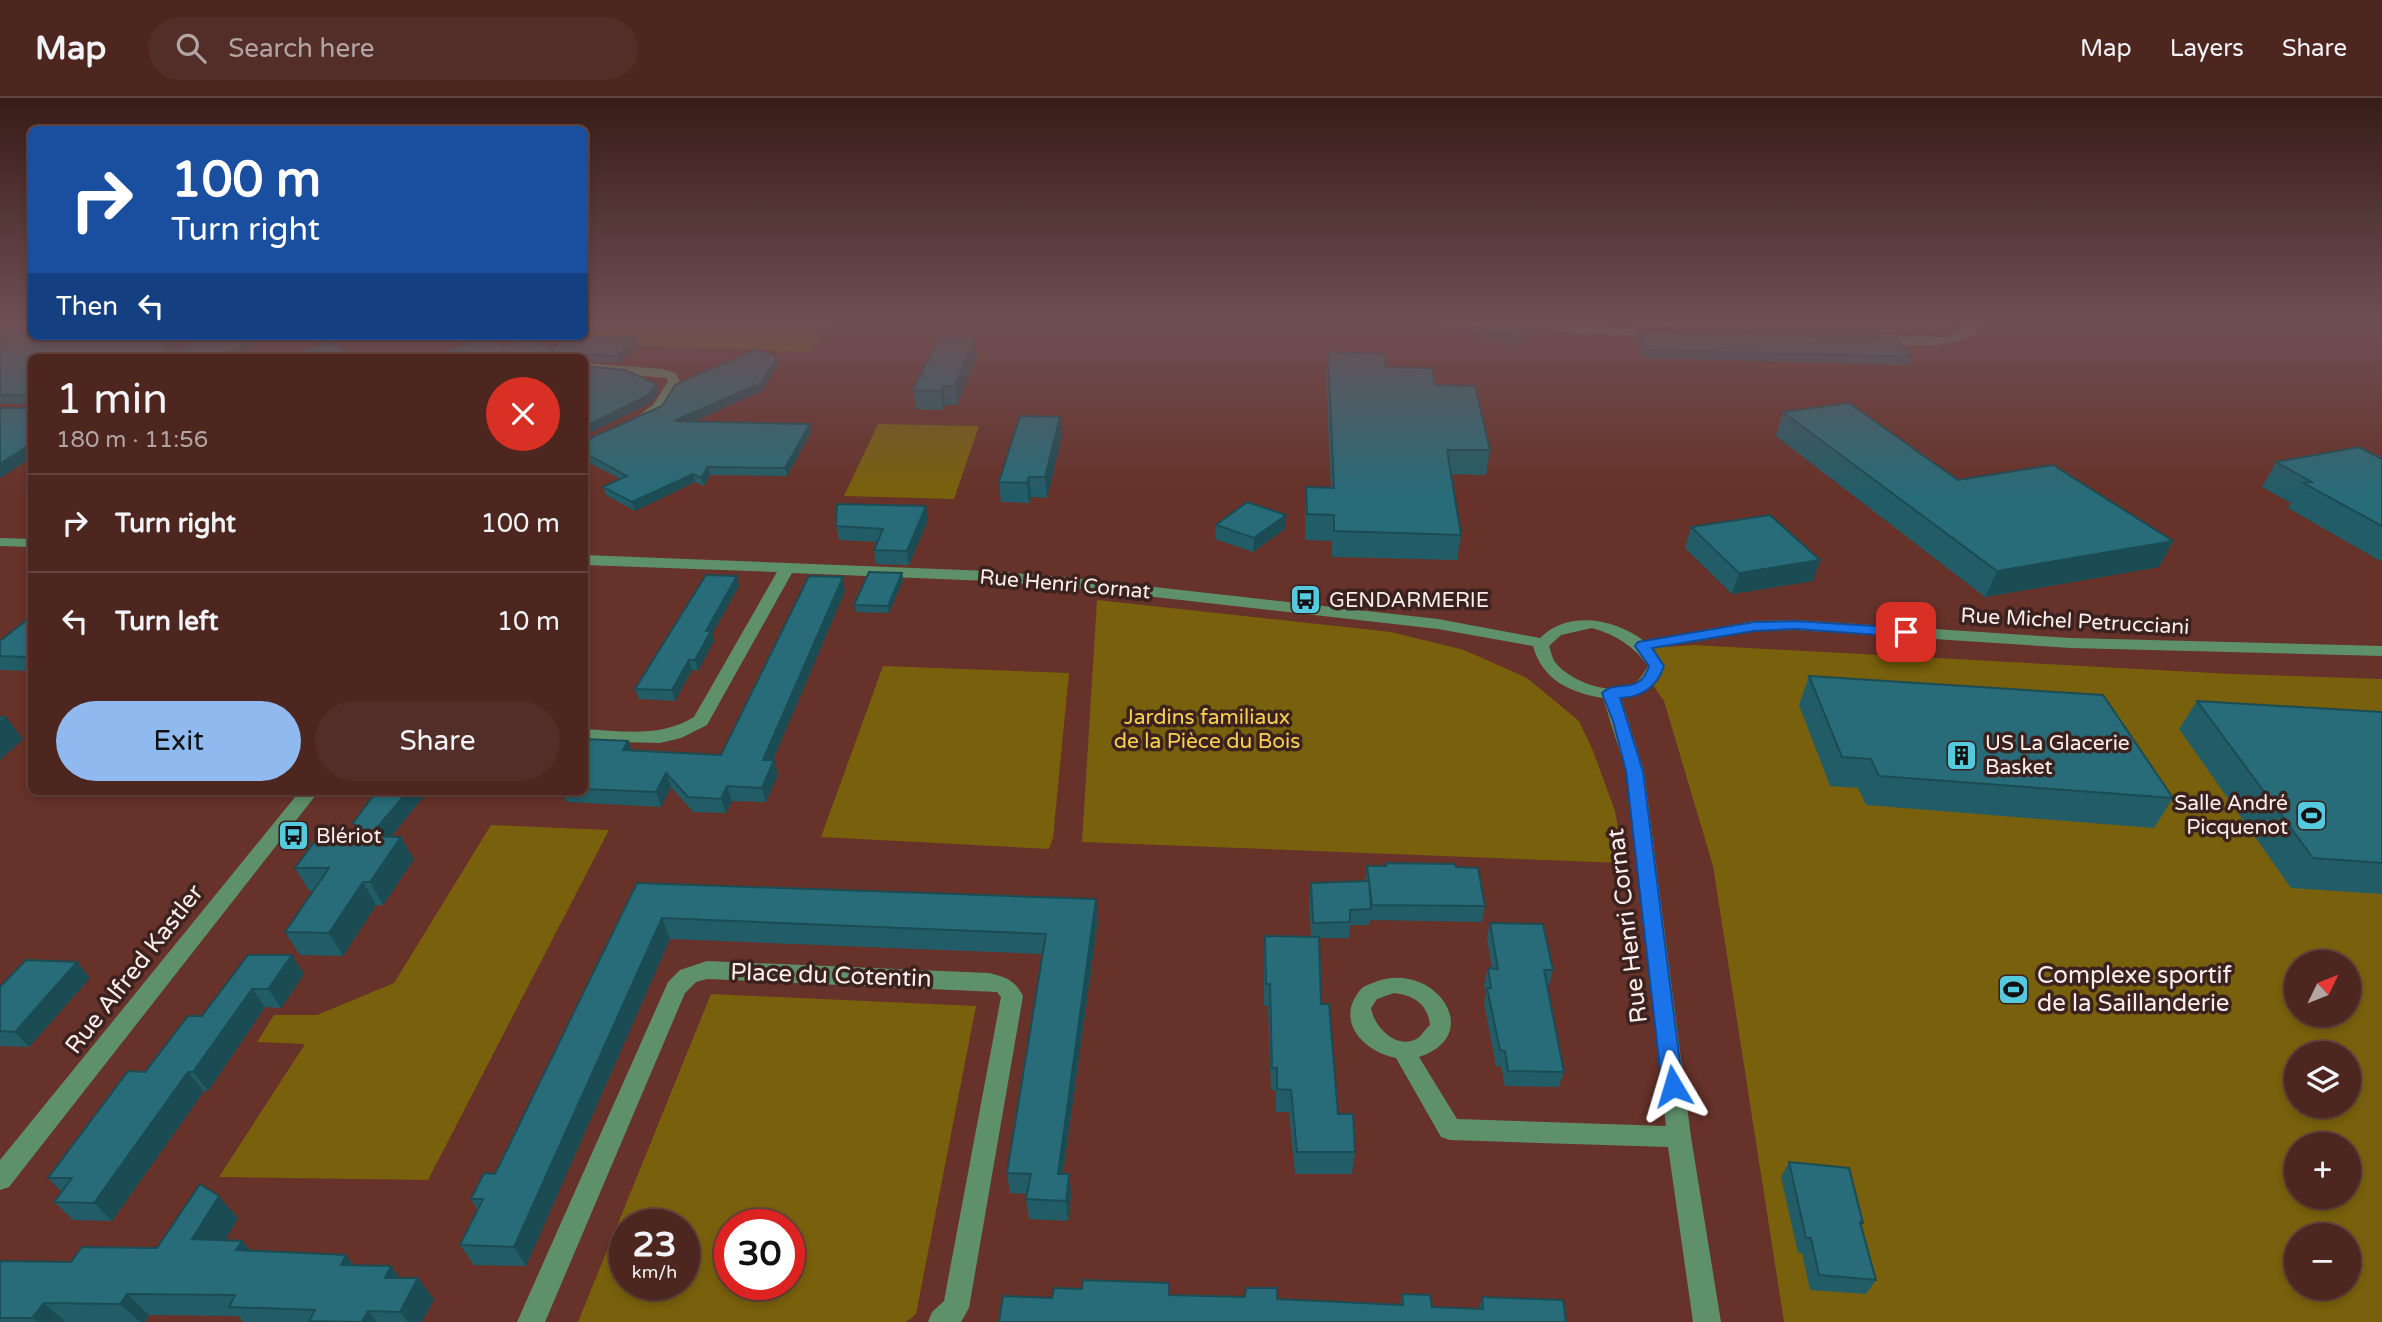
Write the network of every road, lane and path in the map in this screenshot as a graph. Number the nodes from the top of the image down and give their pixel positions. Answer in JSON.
{"nodes":[{"id":1,"x":673,"y":379,"type":"edge"},
{"id":2,"x":622,"y":427,"type":"edge"},
{"id":3,"x":0,"y":542,"type":"edge"},
{"id":4,"x":28,"y":543,"type":"edge"},
{"id":5,"x":588,"y":560,"type":"edge"},
{"id":6,"x":787,"y":568,"type":"junction"},
{"id":7,"x":1542,"y":643,"type":"junction"},
{"id":8,"x":1643,"y":646,"type":"junction"},
{"id":9,"x":2382,"y":651,"type":"edge"},
{"id":10,"x":1610,"y":693,"type":"junction"},
{"id":11,"x":588,"y":735,"type":"edge"},
{"id":12,"x":307,"y":795,"type":"edge"},
{"id":13,"x":1403,"y":1050,"type":"dead end"},
{"id":14,"x":1679,"y":1137,"type":"junction"},
{"id":15,"x":0,"y":1179,"type":"edge"},
{"id":16,"x":531,"y":1322,"type":"edge"},
{"id":17,"x":942,"y":1322,"type":"edge"},
{"id":18,"x":1707,"y":1322,"type":"edge"}],
"edges":[{"from":1,"to":2,"type":"street"},
{"from":3,"to":4,"type":"street"},
{"from":5,"to":6,"type":"street","name":"Rue Henri Cornat"},
{"from":6,"to":7,"type":"street","name":"Rue Henri Cornat"},
{"from":6,"to":11,"type":"street"},
{"from":7,"to":8,"type":"street"},
{"from":7,"to":10,"type":"street"},
{"from":8,"to":9,"type":"street","name":"Rue Michel Petrucciani"},
{"from":8,"to":10,"type":"street"},
{"from":10,"to":14,"type":"street","name":"Rue Henri Cornat"},
{"from":12,"to":15,"type":"street","name":"Rue Alfred Kastler"},
{"from":13,"to":14,"type":"street"},
{"from":14,"to":18,"type":"street","name":"Rue Henri Cornat"},
{"from":16,"to":17,"type":"street","name":"Place du Cotentin"}]}
